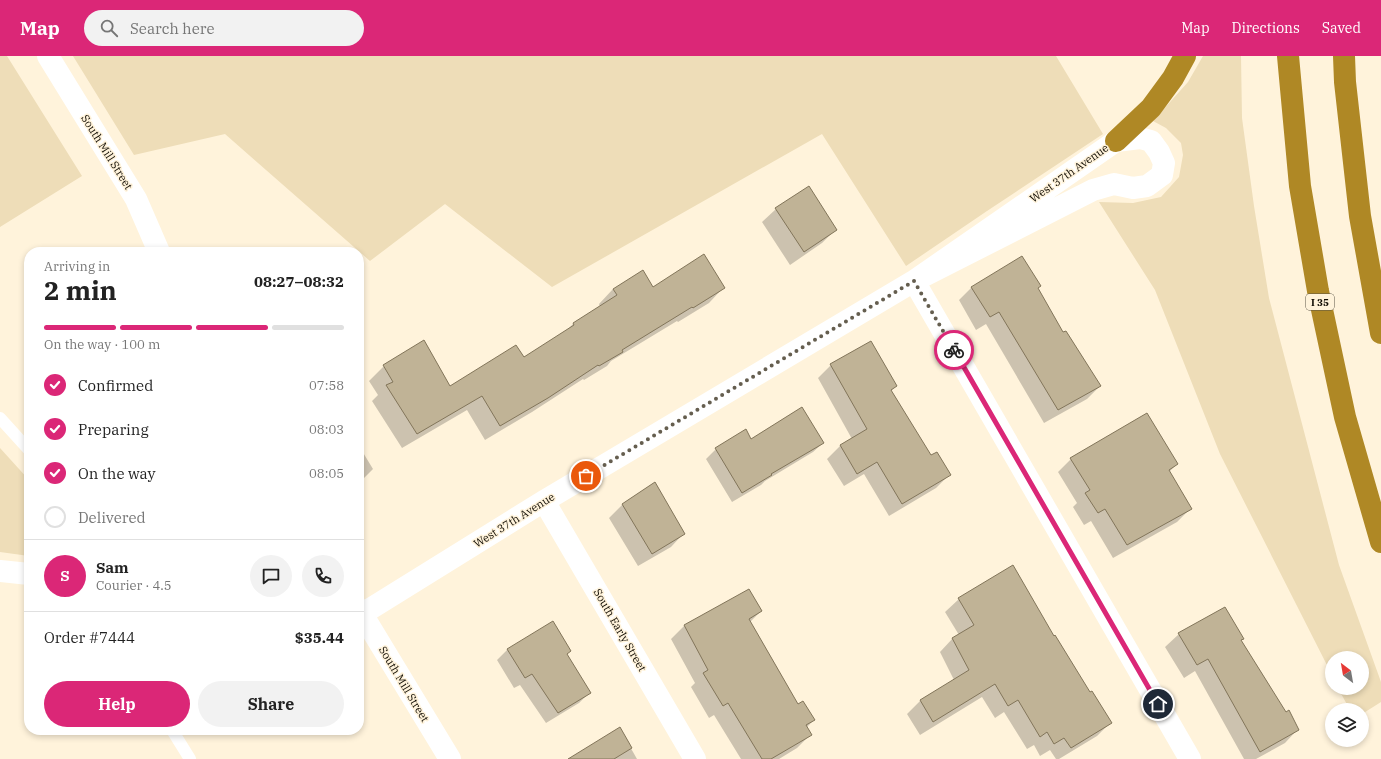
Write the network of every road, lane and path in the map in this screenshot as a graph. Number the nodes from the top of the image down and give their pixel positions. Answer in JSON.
{"nodes":[{"id":1,"x":48,"y":56,"type":"edge"},
{"id":2,"x":1186,"y":56,"type":"edge"},
{"id":3,"x":1288,"y":56,"type":"edge"},
{"id":4,"x":1344,"y":56,"type":"edge"},
{"id":5,"x":1116,"y":140,"type":"junction"},
{"id":6,"x":157,"y":247,"type":"edge"},
{"id":7,"x":914,"y":281,"type":"junction"},
{"id":8,"x":1381,"y":333,"type":"edge"},
{"id":9,"x":0,"y":418,"type":"edge"},
{"id":10,"x":24,"y":444,"type":"edge"},
{"id":11,"x":544,"y":501,"type":"junction"},
{"id":12,"x":1381,"y":542,"type":"edge"},
{"id":13,"x":0,"y":571,"type":"edge"},
{"id":14,"x":24,"y":573,"type":"edge"},
{"id":15,"x":364,"y":610,"type":"edge"},
{"id":16,"x":364,"y":619,"type":"edge"},
{"id":17,"x":175,"y":735,"type":"edge"},
{"id":18,"x":190,"y":759,"type":"edge"},
{"id":19,"x":450,"y":759,"type":"edge"},
{"id":20,"x":696,"y":759,"type":"edge"},
{"id":21,"x":1190,"y":759,"type":"edge"}],
"edges":[{"from":1,"to":6,"type":"street","name":"South Mill Street"},
{"from":2,"to":5,"type":"highway"},
{"from":3,"to":12,"type":"highway","number":"I 35"},
{"from":4,"to":8,"type":"highway"},
{"from":5,"to":7,"type":"street","name":"West 37th Avenue"},
{"from":5,"to":7,"type":"street","name":"West 37th Avenue"},
{"from":7,"to":11,"type":"street","name":"West 37th Avenue"},
{"from":7,"to":21,"type":"street"},
{"from":9,"to":10,"type":"lane"},
{"from":11,"to":15,"type":"street","name":"West 37th Avenue"},
{"from":11,"to":20,"type":"street","name":"South Early Street"},
{"from":13,"to":14,"type":"street"},
{"from":16,"to":19,"type":"street","name":"South Mill Street"},
{"from":17,"to":18,"type":"lane"}]}
